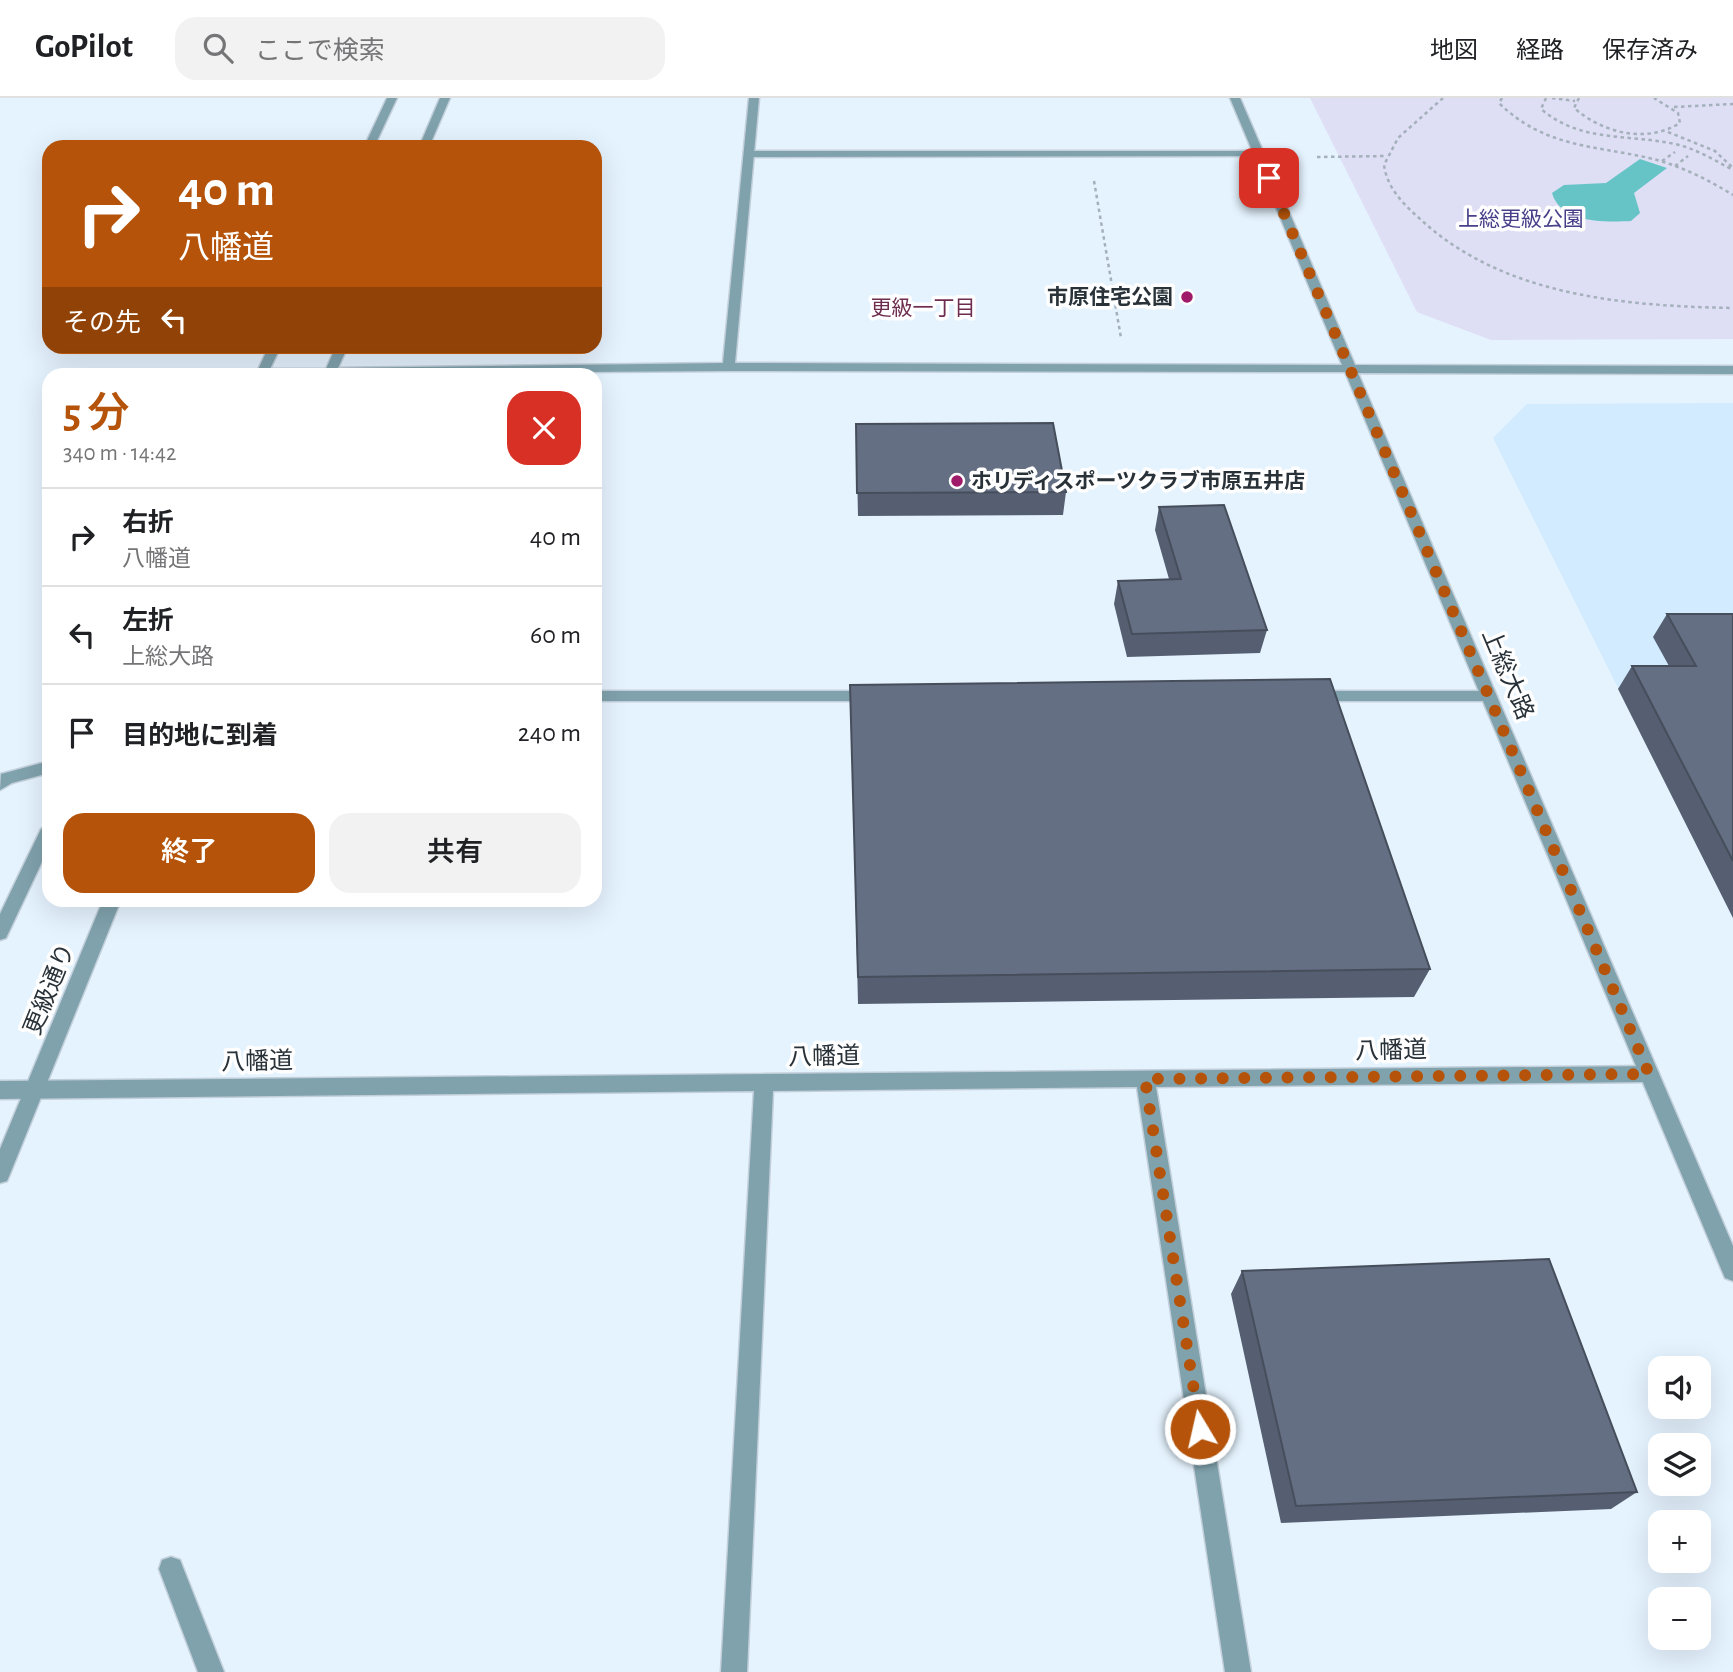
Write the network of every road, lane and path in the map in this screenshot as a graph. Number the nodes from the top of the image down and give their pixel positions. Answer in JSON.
{"nodes":[{"id":1,"x":393,"y":98,"type":"edge"},
{"id":2,"x":444,"y":98,"type":"edge"},
{"id":3,"x":754,"y":98,"type":"edge"},
{"id":4,"x":1235,"y":98,"type":"edge"},
{"id":5,"x":1443,"y":98,"type":"edge"},
{"id":6,"x":1502,"y":98,"type":"edge"},
{"id":7,"x":1546,"y":98,"type":"edge"},
{"id":8,"x":1552,"y":98,"type":"edge"},
{"id":9,"x":1579,"y":98,"type":"edge"},
{"id":10,"x":1654,"y":98,"type":"edge"},
{"id":11,"x":1575,"y":101,"type":"junction"},
{"id":12,"x":1733,"y":104,"type":"edge"},
{"id":13,"x":1674,"y":107,"type":"junction"},
{"id":14,"x":1667,"y":132,"type":"junction"},
{"id":15,"x":372,"y":140,"type":"edge"},
{"id":16,"x":427,"y":140,"type":"edge"},
{"id":17,"x":1675,"y":152,"type":"dead end"},
{"id":18,"x":1259,"y":154,"type":"junction"},
{"id":19,"x":749,"y":155,"type":"junction"},
{"id":20,"x":1387,"y":156,"type":"junction"},
{"id":21,"x":1688,"y":156,"type":"dead end"},
{"id":22,"x":1317,"y":157,"type":"dead end"},
{"id":23,"x":1661,"y":162,"type":"junction"},
{"id":24,"x":1675,"y":166,"type":"junction"},
{"id":25,"x":1733,"y":169,"type":"edge"},
{"id":26,"x":1092,"y":172,"type":"dead end"},
{"id":27,"x":1733,"y":195,"type":"edge"},
{"id":28,"x":1733,"y":308,"type":"edge"},
{"id":29,"x":1122,"y":343,"type":"dead end"},
{"id":30,"x":729,"y":368,"type":"junction"},
{"id":31,"x":602,"y":370,"type":"edge"},
{"id":32,"x":1351,"y":370,"type":"junction"},
{"id":33,"x":1733,"y":370,"type":"edge"},
{"id":34,"x":602,"y":696,"type":"edge"},
{"id":35,"x":888,"y":696,"type":"edge"},
{"id":36,"x":1293,"y":696,"type":"edge"},
{"id":37,"x":1489,"y":696,"type":"junction"},
{"id":38,"x":42,"y":769,"type":"edge"},
{"id":39,"x":0,"y":784,"type":"edge"},
{"id":40,"x":42,"y":844,"type":"edge"},
{"id":41,"x":109,"y":907,"type":"edge"},
{"id":42,"x":0,"y":933,"type":"edge"},
{"id":43,"x":1649,"y":1074,"type":"junction"},
{"id":44,"x":1145,"y":1079,"type":"junction"},
{"id":45,"x":764,"y":1083,"type":"junction"},
{"id":46,"x":0,"y":1090,"type":"edge"},
{"id":47,"x":35,"y":1090,"type":"junction"},
{"id":48,"x":0,"y":1174,"type":"edge"},
{"id":49,"x":1733,"y":1271,"type":"edge"},
{"id":50,"x":171,"y":1569,"type":"dead end"},
{"id":51,"x":211,"y":1672,"type":"edge"},
{"id":52,"x":734,"y":1672,"type":"edge"},
{"id":53,"x":1238,"y":1672,"type":"edge"}],
"edges":[{"from":1,"to":15,"type":"street"},
{"from":2,"to":16,"type":"street"},
{"from":3,"to":19,"type":"street"},
{"from":4,"to":18,"type":"street","name":"上総大路"},
{"from":5,"to":20,"type":"path"},
{"from":6,"to":23,"type":"path"},
{"from":7,"to":25,"type":"path"},
{"from":8,"to":11,"type":"path"},
{"from":9,"to":11,"type":"path"},
{"from":10,"to":13,"type":"path"},
{"from":11,"to":14,"type":"path"},
{"from":12,"to":13,"type":"path"},
{"from":13,"to":14,"type":"path"},
{"from":14,"to":25,"type":"path"},
{"from":17,"to":23,"type":"path"},
{"from":18,"to":19,"type":"street"},
{"from":18,"to":32,"type":"street","name":"上総大路"},
{"from":19,"to":30,"type":"street"},
{"from":20,"to":22,"type":"path"},
{"from":20,"to":28,"type":"path"},
{"from":21,"to":24,"type":"path"},
{"from":23,"to":24,"type":"path"},
{"from":24,"to":27,"type":"path"},
{"from":26,"to":29,"type":"path"},
{"from":30,"to":31,"type":"street"},
{"from":30,"to":32,"type":"street"},
{"from":32,"to":33,"type":"street"},
{"from":32,"to":37,"type":"street","name":"上総大路"},
{"from":34,"to":35,"type":"street"},
{"from":36,"to":37,"type":"street"},
{"from":37,"to":43,"type":"street","name":"上総大路"},
{"from":38,"to":39,"type":"street"},
{"from":40,"to":42,"type":"street"},
{"from":41,"to":47,"type":"street","name":"更級通り"},
{"from":43,"to":44,"type":"street","name":"八幡道"},
{"from":43,"to":49,"type":"street","name":"上総大路"},
{"from":44,"to":45,"type":"street","name":"八幡道"},
{"from":44,"to":53,"type":"street"},
{"from":45,"to":47,"type":"street","name":"八幡道"},
{"from":45,"to":52,"type":"street"},
{"from":46,"to":47,"type":"street","name":"八幡道"},
{"from":47,"to":48,"type":"street","name":"更級通り"},
{"from":50,"to":51,"type":"street"}]}
